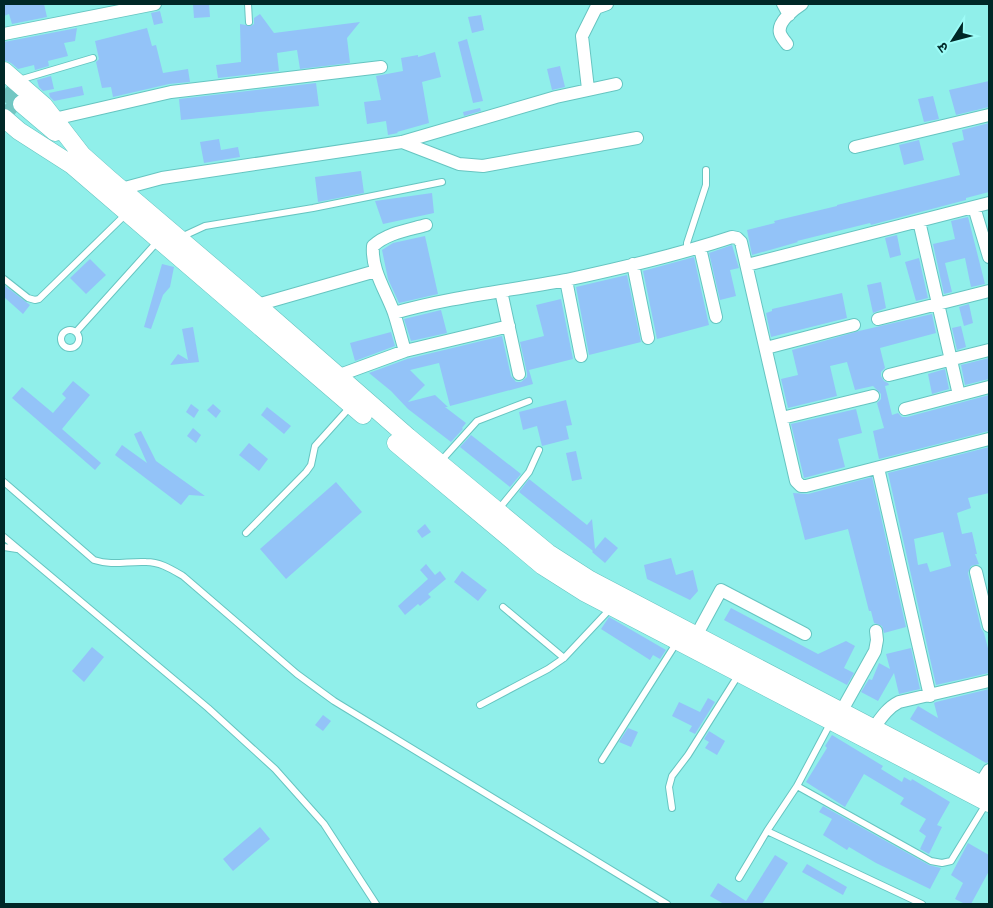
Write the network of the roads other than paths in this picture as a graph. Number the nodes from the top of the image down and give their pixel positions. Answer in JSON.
{"nodes":[{"id":1,"x":92,"y":4,"type":"edge"},
{"id":2,"x":155,"y":4,"type":"edge"},
{"id":3,"x":248,"y":4,"type":"edge"},
{"id":4,"x":607,"y":4,"type":"edge"},
{"id":5,"x":802,"y":4,"type":"edge"},
{"id":6,"x":786,"y":9,"type":"edge"},
{"id":7,"x":95,"y":17,"type":"junction"},
{"id":8,"x":249,"y":22,"type":"dead end"},
{"id":9,"x":4,"y":34,"type":"edge"},
{"id":10,"x":787,"y":44,"type":"dead end"},
{"id":11,"x":93,"y":58,"type":"dead end"},
{"id":12,"x":381,"y":67,"type":"dead end"},
{"id":13,"x":10,"y":76,"type":"edge"},
{"id":14,"x":616,"y":84,"type":"dead end"},
{"id":15,"x":588,"y":90,"type":"junction"},
{"id":16,"x":13,"y":112,"type":"tunnel mouth"},
{"id":17,"x":989,"y":115,"type":"edge"},
{"id":18,"x":54,"y":119,"type":"junction"},
{"id":19,"x":637,"y":138,"type":"dead end"},
{"id":20,"x":402,"y":142,"type":"junction"},
{"id":21,"x":855,"y":147,"type":"dead end"},
{"id":22,"x":77,"y":160,"type":"junction"},
{"id":23,"x":706,"y":170,"type":"dead end"},
{"id":24,"x":442,"y":182,"type":"dead end"},
{"id":25,"x":121,"y":189,"type":"junction"},
{"id":26,"x":989,"y":203,"type":"edge"},
{"id":27,"x":974,"y":207,"type":"junction"},
{"id":28,"x":127,"y":213,"type":"junction"},
{"id":29,"x":918,"y":221,"type":"junction"},
{"id":30,"x":426,"y":225,"type":"dead end"},
{"id":31,"x":178,"y":238,"type":"junction"},
{"id":32,"x":159,"y":240,"type":"junction"},
{"id":33,"x":700,"y":248,"type":"junction"},
{"id":34,"x":687,"y":251,"type":"junction"},
{"id":35,"x":989,"y":257,"type":"edge"},
{"id":36,"x":633,"y":264,"type":"junction"},
{"id":37,"x":747,"y":265,"type":"junction"},
{"id":38,"x":376,"y":271,"type":"junction"},
{"id":39,"x":4,"y":279,"type":"edge"},
{"id":40,"x":566,"y":280,"type":"junction"},
{"id":41,"x":501,"y":291,"type":"junction"},
{"id":42,"x":989,"y":291,"type":"edge"},
{"id":43,"x":257,"y":305,"type":"junction"},
{"id":44,"x":938,"y":305,"type":"junction"},
{"id":45,"x":394,"y":312,"type":"junction"},
{"id":46,"x":716,"y":317,"type":"dead end"},
{"id":47,"x":878,"y":319,"type":"dead end"},
{"id":48,"x":854,"y":325,"type":"dead end"},
{"id":49,"x":508,"y":326,"type":"junction"},
{"id":50,"x":76,"y":332,"type":"dead end"},
{"id":51,"x":648,"y":338,"type":"dead end"},
{"id":52,"x":766,"y":348,"type":"junction"},
{"id":53,"x":989,"y":350,"type":"edge"},
{"id":54,"x":405,"y":351,"type":"junction"},
{"id":55,"x":581,"y":356,"type":"dead end"},
{"id":56,"x":951,"y":360,"type":"junction"},
{"id":57,"x":519,"y":374,"type":"dead end"},
{"id":58,"x":890,"y":375,"type":"dead end"},
{"id":59,"x":332,"y":380,"type":"junction"},
{"id":60,"x":989,"y":387,"type":"edge"},
{"id":61,"x":959,"y":394,"type":"junction"},
{"id":62,"x":873,"y":396,"type":"dead end"},
{"id":63,"x":528,"y":401,"type":"dead end"},
{"id":64,"x":352,"y":405,"type":"junction"},
{"id":65,"x":905,"y":409,"type":"dead end"},
{"id":66,"x":782,"y":418,"type":"junction"},
{"id":67,"x":989,"y":440,"type":"edge"},
{"id":68,"x":540,"y":450,"type":"dead end"},
{"id":69,"x":440,"y":462,"type":"junction"},
{"id":70,"x":878,"y":468,"type":"junction"},
{"id":71,"x":4,"y":482,"type":"edge"},
{"id":72,"x":497,"y":511,"type":"junction"},
{"id":73,"x":246,"y":533,"type":"dead end"},
{"id":74,"x":4,"y":537,"type":"edge"},
{"id":75,"x":4,"y":547,"type":"edge"},
{"id":76,"x":18,"y":549,"type":"junction"},
{"id":77,"x":976,"y":572,"type":"dead end"},
{"id":78,"x":503,"y":607,"type":"dead end"},
{"id":79,"x":612,"y":607,"type":"junction"},
{"id":80,"x":989,"y":626,"type":"edge"},
{"id":81,"x":876,"y":631,"type":"dead end"},
{"id":82,"x":805,"y":634,"type":"dead end"},
{"id":83,"x":696,"y":636,"type":"junction"},
{"id":84,"x":678,"y":641,"type":"junction"},
{"id":85,"x":564,"y":658,"type":"junction"},
{"id":86,"x":739,"y":673,"type":"junction"},
{"id":87,"x":989,"y":681,"type":"edge"},
{"id":88,"x":930,"y":696,"type":"junction"},
{"id":89,"x":480,"y":705,"type":"dead end"},
{"id":90,"x":836,"y":716,"type":"junction"},
{"id":91,"x":873,"y":729,"type":"junction"},
{"id":92,"x":602,"y":760,"type":"dead end"},
{"id":93,"x":797,"y":786,"type":"junction"},
{"id":94,"x":987,"y":791,"type":"edge"},
{"id":95,"x":672,"y":808,"type":"dead end"},
{"id":96,"x":767,"y":830,"type":"junction"},
{"id":97,"x":739,"y":878,"type":"dead end"},
{"id":98,"x":376,"y":904,"type":"edge"},
{"id":99,"x":667,"y":904,"type":"edge"},
{"id":100,"x":922,"y":904,"type":"edge"}],
"edges":[{"from":1,"to":7,"type":"street"},
{"from":2,"to":7,"type":"street"},
{"from":3,"to":8,"type":"lane"},
{"from":4,"to":15,"type":"street"},
{"from":5,"to":6,"type":"street"},
{"from":6,"to":10,"type":"street"},
{"from":7,"to":9,"type":"street"},
{"from":11,"to":13,"type":"lane"},
{"from":12,"to":18,"type":"street"},
{"from":13,"to":18,"type":"main road"},
{"from":14,"to":15,"type":"street"},
{"from":15,"to":20,"type":"street"},
{"from":16,"to":22,"type":"main road"},
{"from":17,"to":21,"type":"street"},
{"from":18,"to":22,"type":"main road"},
{"from":19,"to":20,"type":"street"},
{"from":20,"to":25,"type":"street"},
{"from":22,"to":25,"type":"main road"},
{"from":22,"to":28,"type":"main road"},
{"from":23,"to":34,"type":"lane"},
{"from":24,"to":31,"type":"lane"},
{"from":25,"to":31,"type":"main road"},
{"from":26,"to":27,"type":"street"},
{"from":27,"to":29,"type":"street"},
{"from":27,"to":35,"type":"street"},
{"from":28,"to":32,"type":"main road"},
{"from":28,"to":39,"type":"lane"},
{"from":29,"to":37,"type":"street"},
{"from":29,"to":44,"type":"street"},
{"from":30,"to":38,"type":"street"},
{"from":31,"to":43,"type":"main road"},
{"from":32,"to":50,"type":"lane"},
{"from":32,"to":59,"type":"main road"},
{"from":33,"to":34,"type":"street"},
{"from":33,"to":37,"type":"street"},
{"from":33,"to":46,"type":"street"},
{"from":34,"to":36,"type":"street"},
{"from":36,"to":40,"type":"street"},
{"from":36,"to":51,"type":"street"},
{"from":37,"to":52,"type":"street"},
{"from":38,"to":43,"type":"street"},
{"from":38,"to":45,"type":"street"},
{"from":40,"to":41,"type":"street"},
{"from":40,"to":55,"type":"street"},
{"from":41,"to":45,"type":"street"},
{"from":41,"to":49,"type":"street"},
{"from":42,"to":44,"type":"street"},
{"from":43,"to":59,"type":"main road"},
{"from":44,"to":47,"type":"street"},
{"from":44,"to":56,"type":"street"},
{"from":45,"to":54,"type":"street"},
{"from":48,"to":52,"type":"street"},
{"from":49,"to":54,"type":"street"},
{"from":49,"to":57,"type":"street"},
{"from":52,"to":66,"type":"street"},
{"from":53,"to":56,"type":"street"},
{"from":54,"to":59,"type":"street"},
{"from":56,"to":58,"type":"street"},
{"from":56,"to":61,"type":"street"},
{"from":59,"to":64,"type":"main road"},
{"from":59,"to":69,"type":"main road"},
{"from":60,"to":61,"type":"street"},
{"from":61,"to":65,"type":"street"},
{"from":62,"to":66,"type":"street"},
{"from":63,"to":69,"type":"lane"},
{"from":64,"to":73,"type":"lane"},
{"from":64,"to":79,"type":"main road"},
{"from":66,"to":70,"type":"street"},
{"from":67,"to":70,"type":"street"},
{"from":68,"to":72,"type":"lane"},
{"from":69,"to":72,"type":"main road"},
{"from":70,"to":88,"type":"street"},
{"from":71,"to":99,"type":"lane"},
{"from":72,"to":83,"type":"main road"},
{"from":74,"to":76,"type":"lane"},
{"from":75,"to":76,"type":"lane"},
{"from":76,"to":98,"type":"lane"},
{"from":77,"to":80,"type":"street"},
{"from":78,"to":85,"type":"lane"},
{"from":79,"to":84,"type":"main road"},
{"from":79,"to":85,"type":"lane"},
{"from":81,"to":90,"type":"street"},
{"from":82,"to":83,"type":"street"},
{"from":83,"to":90,"type":"main road"},
{"from":84,"to":86,"type":"main road"},
{"from":84,"to":92,"type":"lane"},
{"from":85,"to":89,"type":"lane"},
{"from":86,"to":90,"type":"main road"},
{"from":86,"to":95,"type":"lane"},
{"from":87,"to":88,"type":"street"},
{"from":88,"to":91,"type":"street"},
{"from":90,"to":91,"type":"main road"},
{"from":90,"to":93,"type":"lane"},
{"from":90,"to":94,"type":"main road"},
{"from":91,"to":94,"type":"main road"},
{"from":93,"to":94,"type":"lane"},
{"from":93,"to":96,"type":"lane"},
{"from":96,"to":97,"type":"lane"},
{"from":96,"to":100,"type":"lane"}]}
